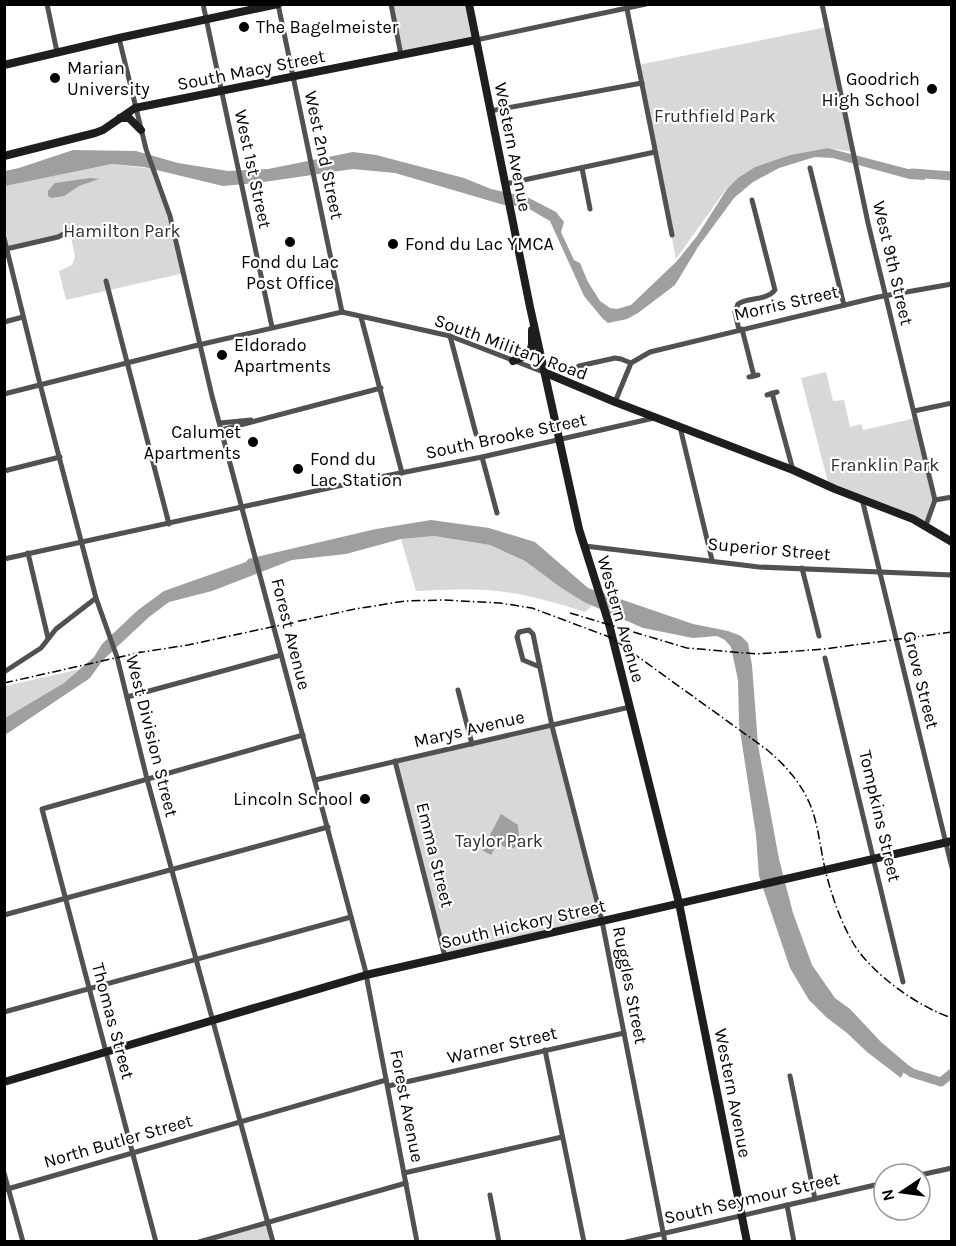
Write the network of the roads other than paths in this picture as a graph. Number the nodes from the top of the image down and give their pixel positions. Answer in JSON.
{"nodes":[{"id":1,"x":47,"y":4,"type":"edge"},
{"id":2,"x":203,"y":4,"type":"edge"},
{"id":3,"x":278,"y":4,"type":"edge"},
{"id":4,"x":391,"y":4,"type":"edge"},
{"id":5,"x":469,"y":4,"type":"edge"},
{"id":6,"x":646,"y":4,"type":"edge"},
{"id":7,"x":822,"y":4,"type":"edge"},
{"id":8,"x":627,"y":6,"type":"edge"},
{"id":9,"x":206,"y":18,"type":"junction"},
{"id":10,"x":119,"y":38,"type":"junction"},
{"id":11,"x":476,"y":40,"type":"junction"},
{"id":12,"x":57,"y":52,"type":"junction"},
{"id":13,"x":401,"y":55,"type":"junction"},
{"id":14,"x":4,"y":65,"type":"edge"},
{"id":15,"x":293,"y":77,"type":"junction"},
{"id":16,"x":642,"y":83,"type":"junction"},
{"id":17,"x":221,"y":91,"type":"junction"},
{"id":18,"x":135,"y":108,"type":"junction"},
{"id":19,"x":490,"y":111,"type":"junction"},
{"id":20,"x":118,"y":118,"type":"junction"},
{"id":21,"x":141,"y":130,"type":"junction"},
{"id":22,"x":655,"y":152,"type":"junction"},
{"id":23,"x":4,"y":156,"type":"edge"},
{"id":24,"x":582,"y":168,"type":"junction"},
{"id":25,"x":810,"y":168,"type":"dead end"},
{"id":26,"x":505,"y":187,"type":"junction"},
{"id":27,"x":752,"y":200,"type":"dead end"},
{"id":28,"x":590,"y":209,"type":"dead end"},
{"id":29,"x":72,"y":229,"type":"dead end"},
{"id":30,"x":672,"y":235,"type":"dead end"},
{"id":31,"x":4,"y":237,"type":"edge"},
{"id":32,"x":6,"y":249,"type":"edge"},
{"id":33,"x":106,"y":280,"type":"dead end"},
{"id":34,"x":951,"y":284,"type":"edge"},
{"id":35,"x":885,"y":296,"type":"junction"},
{"id":36,"x":844,"y":305,"type":"junction"},
{"id":37,"x":530,"y":308,"type":"junction"},
{"id":38,"x":342,"y":312,"type":"junction"},
{"id":39,"x":24,"y":317,"type":"junction"},
{"id":40,"x":361,"y":317,"type":"junction"},
{"id":41,"x":4,"y":322,"type":"edge"},
{"id":42,"x":272,"y":327,"type":"junction"},
{"id":43,"x":741,"y":329,"type":"junction"},
{"id":44,"x":450,"y":336,"type":"junction"},
{"id":45,"x":200,"y":344,"type":"junction"},
{"id":46,"x":513,"y":361,"type":"junction"},
{"id":47,"x":127,"y":362,"type":"junction"},
{"id":48,"x":631,"y":363,"type":"junction"},
{"id":49,"x":574,"y":370,"type":"dead end"},
{"id":50,"x":546,"y":373,"type":"junction"},
{"id":51,"x":754,"y":376,"type":"dead end"},
{"id":52,"x":40,"y":384,"type":"junction"},
{"id":53,"x":381,"y":388,"type":"junction"},
{"id":54,"x":772,"y":393,"type":"dead end"},
{"id":55,"x":4,"y":394,"type":"edge"},
{"id":56,"x":615,"y":402,"type":"junction"},
{"id":57,"x":951,"y":403,"type":"edge"},
{"id":58,"x":914,"y":411,"type":"junction"},
{"id":59,"x":654,"y":417,"type":"junction"},
{"id":60,"x":255,"y":420,"type":"junction"},
{"id":61,"x":220,"y":423,"type":"junction"},
{"id":62,"x":680,"y":427,"type":"junction"},
{"id":63,"x":221,"y":430,"type":"junction"},
{"id":64,"x":476,"y":434,"type":"dead end"},
{"id":65,"x":560,"y":439,"type":"junction"},
{"id":66,"x":60,"y":457,"type":"junction"},
{"id":67,"x":482,"y":457,"type":"junction"},
{"id":68,"x":793,"y":470,"type":"junction"},
{"id":69,"x":4,"y":471,"type":"edge"},
{"id":70,"x":402,"y":473,"type":"junction"},
{"id":71,"x":951,"y":497,"type":"edge"},
{"id":72,"x":862,"y":500,"type":"junction"},
{"id":73,"x":935,"y":500,"type":"junction"},
{"id":74,"x":243,"y":507,"type":"junction"},
{"id":75,"x":497,"y":513,"type":"dead end"},
{"id":76,"x":169,"y":524,"type":"junction"},
{"id":77,"x":926,"y":525,"type":"junction"},
{"id":78,"x":82,"y":543,"type":"junction"},
{"id":79,"x":951,"y":543,"type":"edge"},
{"id":80,"x":585,"y":546,"type":"junction"},
{"id":81,"x":28,"y":553,"type":"junction"},
{"id":82,"x":4,"y":559,"type":"edge"},
{"id":83,"x":712,"y":560,"type":"junction"},
{"id":84,"x":802,"y":568,"type":"junction"},
{"id":85,"x":879,"y":572,"type":"junction"},
{"id":86,"x":951,"y":575,"type":"edge"},
{"id":87,"x":96,"y":598,"type":"junction"},
{"id":88,"x":819,"y":636,"type":"dead end"},
{"id":89,"x":48,"y":638,"type":"junction"},
{"id":90,"x":281,"y":655,"type":"junction"},
{"id":91,"x":825,"y":658,"type":"dead end"},
{"id":92,"x":540,"y":667,"type":"junction"},
{"id":93,"x":4,"y":672,"type":"edge"},
{"id":94,"x":458,"y":690,"type":"dead end"},
{"id":95,"x":127,"y":697,"type":"junction"},
{"id":96,"x":630,"y":707,"type":"junction"},
{"id":97,"x":552,"y":726,"type":"junction"},
{"id":98,"x":303,"y":735,"type":"junction"},
{"id":99,"x":472,"y":744,"type":"junction"},
{"id":100,"x":395,"y":762,"type":"junction"},
{"id":101,"x":147,"y":779,"type":"junction"},
{"id":102,"x":315,"y":780,"type":"junction"},
{"id":103,"x":328,"y":827,"type":"junction"},
{"id":104,"x":948,"y":842,"type":"edge"},
{"id":105,"x":875,"y":859,"type":"junction"},
{"id":106,"x":951,"y":868,"type":"edge"},
{"id":107,"x":172,"y":870,"type":"junction"},
{"id":108,"x":65,"y":899,"type":"junction"},
{"id":109,"x":680,"y":903,"type":"junction"},
{"id":110,"x":4,"y":915,"type":"edge"},
{"id":111,"x":351,"y":917,"type":"junction"},
{"id":112,"x":602,"y":921,"type":"junction"},
{"id":113,"x":445,"y":957,"type":"junction"},
{"id":114,"x":196,"y":960,"type":"junction"},
{"id":115,"x":366,"y":975,"type":"junction"},
{"id":116,"x":903,"y":982,"type":"dead end"},
{"id":117,"x":90,"y":989,"type":"junction"},
{"id":118,"x":4,"y":1012,"type":"edge"},
{"id":119,"x":213,"y":1020,"type":"junction"},
{"id":120,"x":624,"y":1033,"type":"junction"},
{"id":121,"x":545,"y":1050,"type":"junction"},
{"id":122,"x":106,"y":1052,"type":"junction"},
{"id":123,"x":790,"y":1076,"type":"dead end"},
{"id":124,"x":4,"y":1082,"type":"edge"},
{"id":125,"x":387,"y":1083,"type":"junction"},
{"id":126,"x":240,"y":1122,"type":"junction"},
{"id":127,"x":562,"y":1137,"type":"junction"},
{"id":128,"x":133,"y":1153,"type":"junction"},
{"id":129,"x":951,"y":1168,"type":"edge"},
{"id":130,"x":932,"y":1172,"type":"edge"},
{"id":131,"x":4,"y":1173,"type":"edge"},
{"id":132,"x":404,"y":1173,"type":"junction"},
{"id":133,"x":406,"y":1183,"type":"junction"},
{"id":134,"x":872,"y":1186,"type":"edge"},
{"id":135,"x":7,"y":1189,"type":"edge"},
{"id":136,"x":490,"y":1195,"type":"dead end"},
{"id":137,"x":815,"y":1199,"type":"junction"},
{"id":138,"x":787,"y":1205,"type":"junction"},
{"id":139,"x":741,"y":1215,"type":"junction"},
{"id":140,"x":267,"y":1222,"type":"junction"},
{"id":141,"x":663,"y":1233,"type":"junction"},
{"id":142,"x":23,"y":1242,"type":"edge"},
{"id":143,"x":156,"y":1242,"type":"edge"},
{"id":144,"x":199,"y":1242,"type":"edge"},
{"id":145,"x":273,"y":1242,"type":"edge"},
{"id":146,"x":417,"y":1242,"type":"edge"},
{"id":147,"x":499,"y":1242,"type":"edge"},
{"id":148,"x":584,"y":1242,"type":"edge"},
{"id":149,"x":626,"y":1242,"type":"edge"},
{"id":150,"x":664,"y":1242,"type":"edge"},
{"id":151,"x":747,"y":1242,"type":"edge"},
{"id":152,"x":794,"y":1242,"type":"edge"}],
"edges":[{"from":1,"to":12,"type":"street"},
{"from":2,"to":9,"type":"street","name":"West 1st Street"},
{"from":3,"to":9,"type":"street"},
{"from":3,"to":15,"type":"street","name":"West 2nd Street"},
{"from":4,"to":13,"type":"street"},
{"from":5,"to":11,"type":"street","name":"Western Avenue"},
{"from":6,"to":8,"type":"street"},
{"from":7,"to":35,"type":"street","name":"West 9th Street"},
{"from":8,"to":11,"type":"street"},
{"from":8,"to":16,"type":"street"},
{"from":9,"to":10,"type":"street"},
{"from":9,"to":17,"type":"street","name":"West 1st Street"},
{"from":10,"to":12,"type":"street"},
{"from":10,"to":18,"type":"street","name":"Forest Avenue"},
{"from":11,"to":13,"type":"street","name":"South Macy Street"},
{"from":11,"to":19,"type":"street","name":"Western Avenue"},
{"from":12,"to":14,"type":"street"},
{"from":13,"to":15,"type":"street","name":"South Macy Street"},
{"from":15,"to":17,"type":"street","name":"South Macy Street"},
{"from":15,"to":38,"type":"street","name":"West 2nd Street"},
{"from":16,"to":19,"type":"street"},
{"from":16,"to":22,"type":"street"},
{"from":17,"to":18,"type":"street","name":"South Macy Street"},
{"from":17,"to":42,"type":"street","name":"West 1st Street"},
{"from":18,"to":20,"type":"street","name":"South Macy Street"},
{"from":18,"to":21,"type":"street","name":"Forest Avenue"},
{"from":19,"to":26,"type":"street","name":"Western Avenue"},
{"from":20,"to":21,"type":"street"},
{"from":20,"to":23,"type":"street","name":"South Macy Street"},
{"from":21,"to":45,"type":"street","name":"Forest Avenue"},
{"from":22,"to":24,"type":"street"},
{"from":22,"to":30,"type":"street"},
{"from":24,"to":26,"type":"street"},
{"from":24,"to":28,"type":"street"},
{"from":25,"to":36,"type":"street"},
{"from":26,"to":37,"type":"street","name":"Western Avenue"},
{"from":27,"to":43,"type":"street"},
{"from":29,"to":32,"type":"street"},
{"from":31,"to":32,"type":"street","name":"West Division Street"},
{"from":32,"to":39,"type":"street","name":"West Division Street"},
{"from":33,"to":47,"type":"street"},
{"from":34,"to":35,"type":"street","name":"Morris Street"},
{"from":35,"to":36,"type":"street","name":"Morris Street"},
{"from":35,"to":58,"type":"street","name":"West 9th Street"},
{"from":36,"to":43,"type":"street","name":"Morris Street"},
{"from":37,"to":46,"type":"street"},
{"from":37,"to":50,"type":"street","name":"Western Avenue"},
{"from":38,"to":40,"type":"street","name":"South Military Road"},
{"from":38,"to":42,"type":"street","name":"South Military Road"},
{"from":39,"to":41,"type":"street"},
{"from":39,"to":52,"type":"street","name":"West Division Street"},
{"from":40,"to":44,"type":"street","name":"South Military Road"},
{"from":40,"to":53,"type":"street"},
{"from":42,"to":45,"type":"street","name":"South Military Road"},
{"from":43,"to":48,"type":"street","name":"Morris Street"},
{"from":43,"to":51,"type":"street"},
{"from":44,"to":46,"type":"street","name":"South Military Road"},
{"from":44,"to":64,"type":"street"},
{"from":45,"to":47,"type":"street","name":"South Military Road"},
{"from":45,"to":61,"type":"street","name":"Forest Avenue"},
{"from":46,"to":50,"type":"street","name":"South Military Road"},
{"from":47,"to":52,"type":"street","name":"South Military Road"},
{"from":47,"to":76,"type":"street"},
{"from":48,"to":49,"type":"street"},
{"from":48,"to":56,"type":"street"},
{"from":50,"to":56,"type":"street","name":"South Military Road"},
{"from":50,"to":65,"type":"street","name":"Western Avenue"},
{"from":52,"to":55,"type":"street","name":"South Military Road"},
{"from":52,"to":66,"type":"street","name":"West Division Street"},
{"from":53,"to":60,"type":"street"},
{"from":53,"to":70,"type":"street"},
{"from":54,"to":68,"type":"street"},
{"from":56,"to":59,"type":"street","name":"South Military Road"},
{"from":57,"to":58,"type":"street"},
{"from":58,"to":73,"type":"street","name":"West 9th Street"},
{"from":59,"to":62,"type":"street","name":"South Military Road"},
{"from":59,"to":65,"type":"street","name":"South Brooke Street"},
{"from":60,"to":61,"type":"street"},
{"from":60,"to":63,"type":"street"},
{"from":61,"to":63,"type":"street","name":"Forest Avenue"},
{"from":62,"to":68,"type":"street","name":"South Military Road"},
{"from":62,"to":83,"type":"street"},
{"from":63,"to":74,"type":"street","name":"Forest Avenue"},
{"from":65,"to":67,"type":"street","name":"South Brooke Street"},
{"from":65,"to":80,"type":"street","name":"Western Avenue"},
{"from":66,"to":69,"type":"street"},
{"from":66,"to":78,"type":"street","name":"West Division Street"},
{"from":67,"to":70,"type":"street","name":"South Brooke Street"},
{"from":67,"to":75,"type":"street"},
{"from":68,"to":72,"type":"street","name":"South Military Road"},
{"from":70,"to":74,"type":"street","name":"South Brooke Street"},
{"from":71,"to":73,"type":"street"},
{"from":72,"to":77,"type":"street","name":"South Military Road"},
{"from":72,"to":85,"type":"street","name":"Grove Street"},
{"from":73,"to":77,"type":"street"},
{"from":74,"to":76,"type":"street","name":"South Brooke Street"},
{"from":74,"to":90,"type":"street","name":"Forest Avenue"},
{"from":76,"to":78,"type":"street","name":"South Brooke Street"},
{"from":77,"to":79,"type":"street","name":"South Military Road"},
{"from":78,"to":81,"type":"street","name":"South Brooke Street"},
{"from":78,"to":87,"type":"street","name":"West Division Street"},
{"from":80,"to":83,"type":"street","name":"Superior Street"},
{"from":80,"to":96,"type":"street","name":"Western Avenue"},
{"from":81,"to":82,"type":"street","name":"South Brooke Street"},
{"from":81,"to":89,"type":"street"},
{"from":83,"to":84,"type":"street","name":"Superior Street"},
{"from":84,"to":85,"type":"street","name":"Superior Street"},
{"from":84,"to":88,"type":"street"},
{"from":85,"to":86,"type":"street","name":"Superior Street"},
{"from":85,"to":104,"type":"street","name":"Grove Street"},
{"from":87,"to":89,"type":"street"},
{"from":87,"to":95,"type":"street","name":"West Division Street"},
{"from":89,"to":93,"type":"street"},
{"from":90,"to":95,"type":"street"},
{"from":90,"to":98,"type":"street","name":"Forest Avenue"},
{"from":91,"to":105,"type":"street","name":"Tompkins Street"},
{"from":92,"to":92,"type":"street","name":"Ruggles Street"},
{"from":92,"to":97,"type":"street","name":"Ruggles Street"},
{"from":94,"to":99,"type":"street"},
{"from":95,"to":101,"type":"street","name":"West Division Street"},
{"from":96,"to":97,"type":"street","name":"Marys Avenue"},
{"from":96,"to":109,"type":"street","name":"Western Avenue"},
{"from":97,"to":99,"type":"street","name":"Marys Avenue"},
{"from":97,"to":112,"type":"street","name":"Ruggles Street"},
{"from":98,"to":101,"type":"street"},
{"from":98,"to":102,"type":"street","name":"Forest Avenue"},
{"from":99,"to":100,"type":"street","name":"Marys Avenue"},
{"from":100,"to":102,"type":"street","name":"Marys Avenue"},
{"from":100,"to":113,"type":"street","name":"Emma Street"},
{"from":101,"to":107,"type":"street","name":"West Division Street"},
{"from":101,"to":108,"type":"street","name":"Thomas Street"},
{"from":102,"to":103,"type":"street","name":"Forest Avenue"},
{"from":103,"to":107,"type":"street"},
{"from":103,"to":111,"type":"street","name":"Forest Avenue"},
{"from":104,"to":105,"type":"street","name":"South Hickory Street"},
{"from":104,"to":106,"type":"street","name":"Grove Street"},
{"from":105,"to":109,"type":"street","name":"South Hickory Street"},
{"from":105,"to":116,"type":"street","name":"Tompkins Street"},
{"from":107,"to":108,"type":"street"},
{"from":107,"to":114,"type":"street","name":"West Division Street"},
{"from":108,"to":110,"type":"street"},
{"from":108,"to":117,"type":"street","name":"Thomas Street"},
{"from":109,"to":112,"type":"street","name":"South Hickory Street"},
{"from":109,"to":139,"type":"street","name":"Western Avenue"},
{"from":111,"to":114,"type":"street"},
{"from":111,"to":115,"type":"street","name":"Forest Avenue"},
{"from":112,"to":113,"type":"street","name":"South Hickory Street"},
{"from":112,"to":120,"type":"street","name":"Ruggles Street"},
{"from":113,"to":115,"type":"street","name":"South Hickory Street"},
{"from":114,"to":117,"type":"street"},
{"from":114,"to":119,"type":"street","name":"West Division Street"},
{"from":115,"to":119,"type":"street","name":"South Hickory Street"},
{"from":115,"to":125,"type":"street","name":"Forest Avenue"},
{"from":117,"to":118,"type":"street"},
{"from":117,"to":122,"type":"street","name":"Thomas Street"},
{"from":119,"to":122,"type":"street","name":"South Hickory Street"},
{"from":119,"to":126,"type":"street","name":"West Division Street"},
{"from":120,"to":121,"type":"street","name":"Warner Street"},
{"from":120,"to":141,"type":"street","name":"Ruggles Street"},
{"from":121,"to":125,"type":"street","name":"Warner Street"},
{"from":121,"to":127,"type":"street"},
{"from":122,"to":124,"type":"street","name":"South Hickory Street"},
{"from":122,"to":128,"type":"street","name":"Thomas Street"},
{"from":123,"to":137,"type":"street"},
{"from":125,"to":126,"type":"street","name":"Warner Street"},
{"from":125,"to":132,"type":"street","name":"Forest Avenue"},
{"from":126,"to":128,"type":"street","name":"North Butler Street"},
{"from":126,"to":140,"type":"street","name":"West Division Street"},
{"from":127,"to":132,"type":"street"},
{"from":127,"to":148,"type":"street"},
{"from":128,"to":135,"type":"street","name":"North Butler Street"},
{"from":128,"to":143,"type":"street","name":"Thomas Street"},
{"from":129,"to":130,"type":"street"},
{"from":131,"to":135,"type":"street"},
{"from":132,"to":133,"type":"street","name":"Forest Avenue"},
{"from":133,"to":140,"type":"street"},
{"from":133,"to":146,"type":"street","name":"Forest Avenue"},
{"from":134,"to":137,"type":"street","name":"South Seymour Street"},
{"from":135,"to":142,"type":"street"},
{"from":136,"to":147,"type":"street"},
{"from":137,"to":138,"type":"street","name":"South Seymour Street"},
{"from":138,"to":139,"type":"street","name":"South Seymour Street"},
{"from":138,"to":152,"type":"street"},
{"from":139,"to":141,"type":"street","name":"South Seymour Street"},
{"from":139,"to":151,"type":"street","name":"Western Avenue"},
{"from":140,"to":144,"type":"street"},
{"from":140,"to":145,"type":"street","name":"West Division Street"},
{"from":141,"to":149,"type":"street","name":"South Seymour Street"},
{"from":141,"to":150,"type":"street","name":"Ruggles Street"}]}
